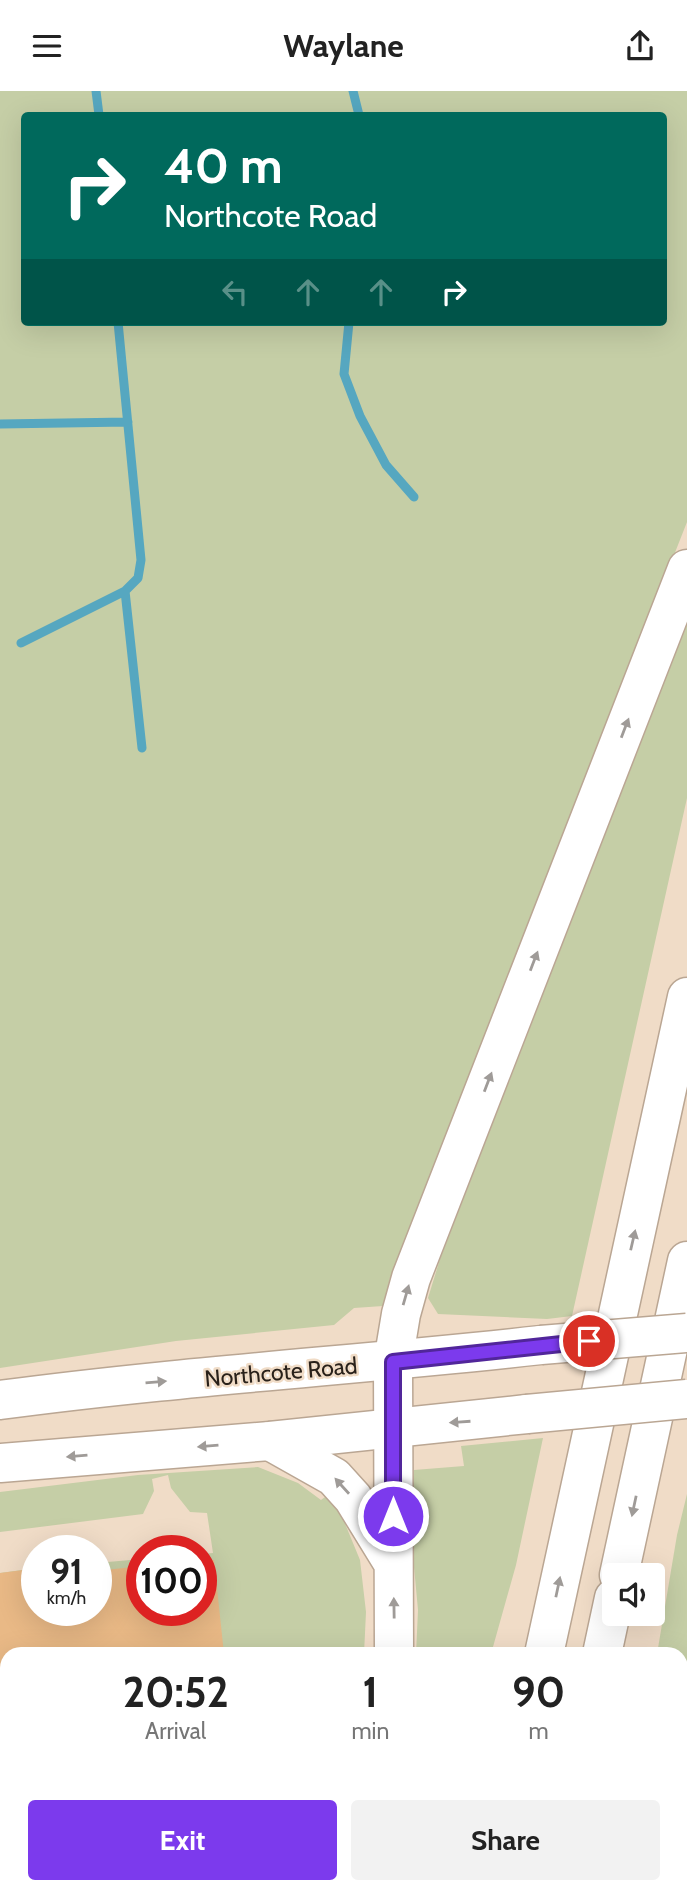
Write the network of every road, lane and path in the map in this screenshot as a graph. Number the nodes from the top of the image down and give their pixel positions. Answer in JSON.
{"nodes":[{"id":1,"x":687,"y":569,"type":"edge"},
{"id":2,"x":687,"y":997,"type":"edge"},
{"id":3,"x":687,"y":1261,"type":"edge"},
{"id":4,"x":687,"y":1332,"type":"edge"},
{"id":5,"x":393,"y":1362,"type":"junction"},
{"id":6,"x":687,"y":1399,"type":"edge"},
{"id":7,"x":0,"y":1400,"type":"edge"},
{"id":8,"x":393,"y":1427,"type":"junction"},
{"id":9,"x":270,"y":1441,"type":"junction"},
{"id":10,"x":0,"y":1463,"type":"edge"},
{"id":11,"x":393,"y":1563,"type":"junction"},
{"id":12,"x":622,"y":1563,"type":"edge"},
{"id":13,"x":608,"y":1626,"type":"edge"},
{"id":14,"x":394,"y":1647,"type":"edge"},
{"id":15,"x":546,"y":1647,"type":"edge"},
{"id":16,"x":604,"y":1647,"type":"edge"}],
"edges":[{"from":5,"to":1,"type":"main road","one_way":true},
{"from":15,"to":2,"type":"main road","one_way":true},
{"from":3,"to":12,"type":"main road","one_way":true},
{"from":4,"to":5,"type":"main road","name":"Northcote Road","bridge":true},
{"from":7,"to":5,"type":"main road","name":"Northcote Road","one_way":true},
{"from":5,"to":8,"type":"main road"},
{"from":6,"to":8,"type":"main road","one_way":true,"bridge":true},
{"from":8,"to":9,"type":"main road"},
{"from":8,"to":11,"type":"main road"},
{"from":9,"to":10,"type":"main road","one_way":true},
{"from":11,"to":9,"type":"main road","one_way":true},
{"from":14,"to":11,"type":"main road","one_way":true},
{"from":13,"to":16,"type":"main road"}]}
